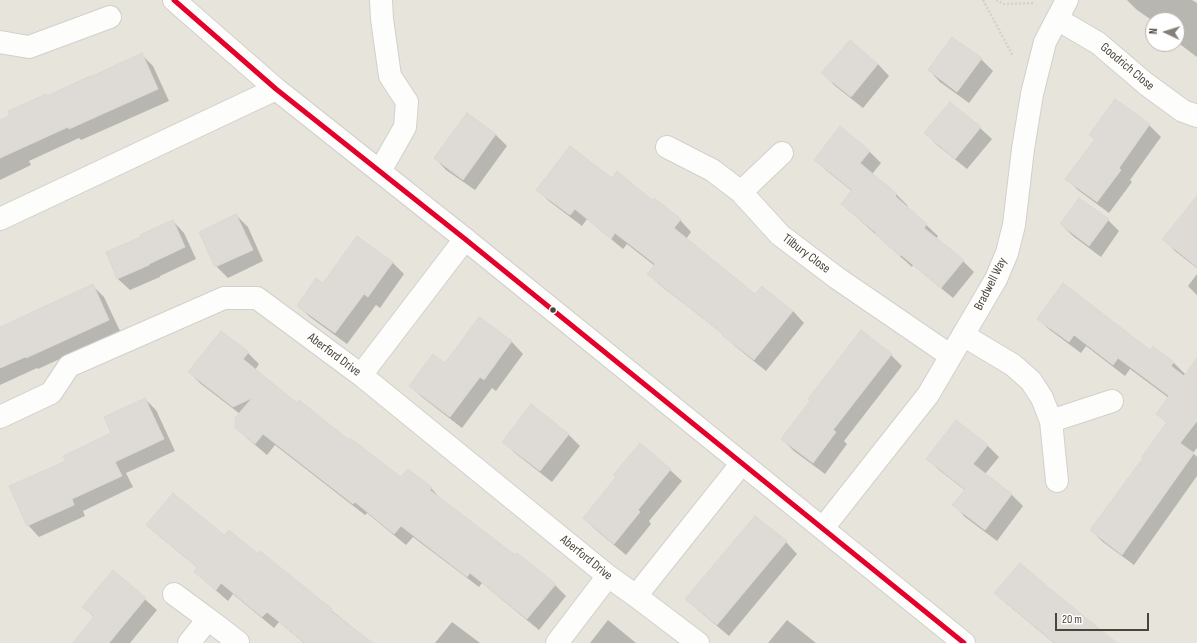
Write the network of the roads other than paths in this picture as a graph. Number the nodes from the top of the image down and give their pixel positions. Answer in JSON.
{"nodes":[{"id":1,"x":174,"y":0,"type":"edge"},
{"id":2,"x":381,"y":0,"type":"edge"},
{"id":3,"x":1063,"y":7,"type":"edge"},
{"id":4,"x":110,"y":17,"type":"dead end"},
{"id":5,"x":0,"y":42,"type":"edge"},
{"id":6,"x":276,"y":89,"type":"junction"},
{"id":7,"x":1197,"y":116,"type":"edge"},
{"id":8,"x":667,"y":147,"type":"dead end"},
{"id":9,"x":782,"y":154,"type":"dead end"},
{"id":10,"x":380,"y":171,"type":"junction"},
{"id":11,"x":741,"y":192,"type":"junction"},
{"id":12,"x":0,"y":219,"type":"edge"},
{"id":13,"x":465,"y":239,"type":"junction"},
{"id":14,"x":963,"y":335,"type":"junction"},
{"id":15,"x":951,"y":356,"type":"junction"},
{"id":16,"x":361,"y":375,"type":"junction"},
{"id":17,"x":1112,"y":401,"type":"dead end"},
{"id":18,"x":0,"y":417,"type":"edge"},
{"id":19,"x":1052,"y":421,"type":"junction"},
{"id":20,"x":742,"y":463,"type":"junction"},
{"id":21,"x":1057,"y":481,"type":"dead end"},
{"id":22,"x":823,"y":528,"type":"junction"},
{"id":23,"x":608,"y":576,"type":"junction"},
{"id":24,"x":174,"y":594,"type":"dead end"},
{"id":25,"x":636,"y":596,"type":"junction"},
{"id":26,"x":208,"y":619,"type":"junction"},
{"id":27,"x":238,"y":642,"type":"dead end"},
{"id":28,"x":189,"y":643,"type":"edge"},
{"id":29,"x":557,"y":643,"type":"edge"},
{"id":30,"x":698,"y":643,"type":"edge"},
{"id":31,"x":964,"y":643,"type":"edge"}],
"edges":[{"from":1,"to":6,"type":"street"},
{"from":2,"to":10,"type":"street"},
{"from":3,"to":7,"type":"street","name":"Goodrich Close"},
{"from":3,"to":14,"type":"street","name":"Bradwell Way"},
{"from":4,"to":5,"type":"street"},
{"from":6,"to":10,"type":"street"},
{"from":6,"to":12,"type":"street"},
{"from":8,"to":11,"type":"street","name":"Tilbury Close"},
{"from":9,"to":11,"type":"street"},
{"from":10,"to":13,"type":"street"},
{"from":11,"to":15,"type":"street","name":"Tilbury Close"},
{"from":13,"to":16,"type":"street"},
{"from":13,"to":20,"type":"street"},
{"from":14,"to":15,"type":"street","name":"Bradwell Way"},
{"from":14,"to":19,"type":"street"},
{"from":15,"to":22,"type":"street","name":"Bradwell Way"},
{"from":16,"to":18,"type":"street","name":"Aberford Drive"},
{"from":16,"to":23,"type":"street","name":"Aberford Drive"},
{"from":17,"to":19,"type":"street"},
{"from":19,"to":21,"type":"street"},
{"from":20,"to":22,"type":"street"},
{"from":20,"to":25,"type":"street"},
{"from":22,"to":31,"type":"street"},
{"from":23,"to":25,"type":"street","name":"Aberford Drive"},
{"from":23,"to":29,"type":"street"},
{"from":24,"to":26,"type":"street"},
{"from":25,"to":30,"type":"street","name":"Aberford Drive"},
{"from":26,"to":27,"type":"street"},
{"from":26,"to":28,"type":"street"}]}
